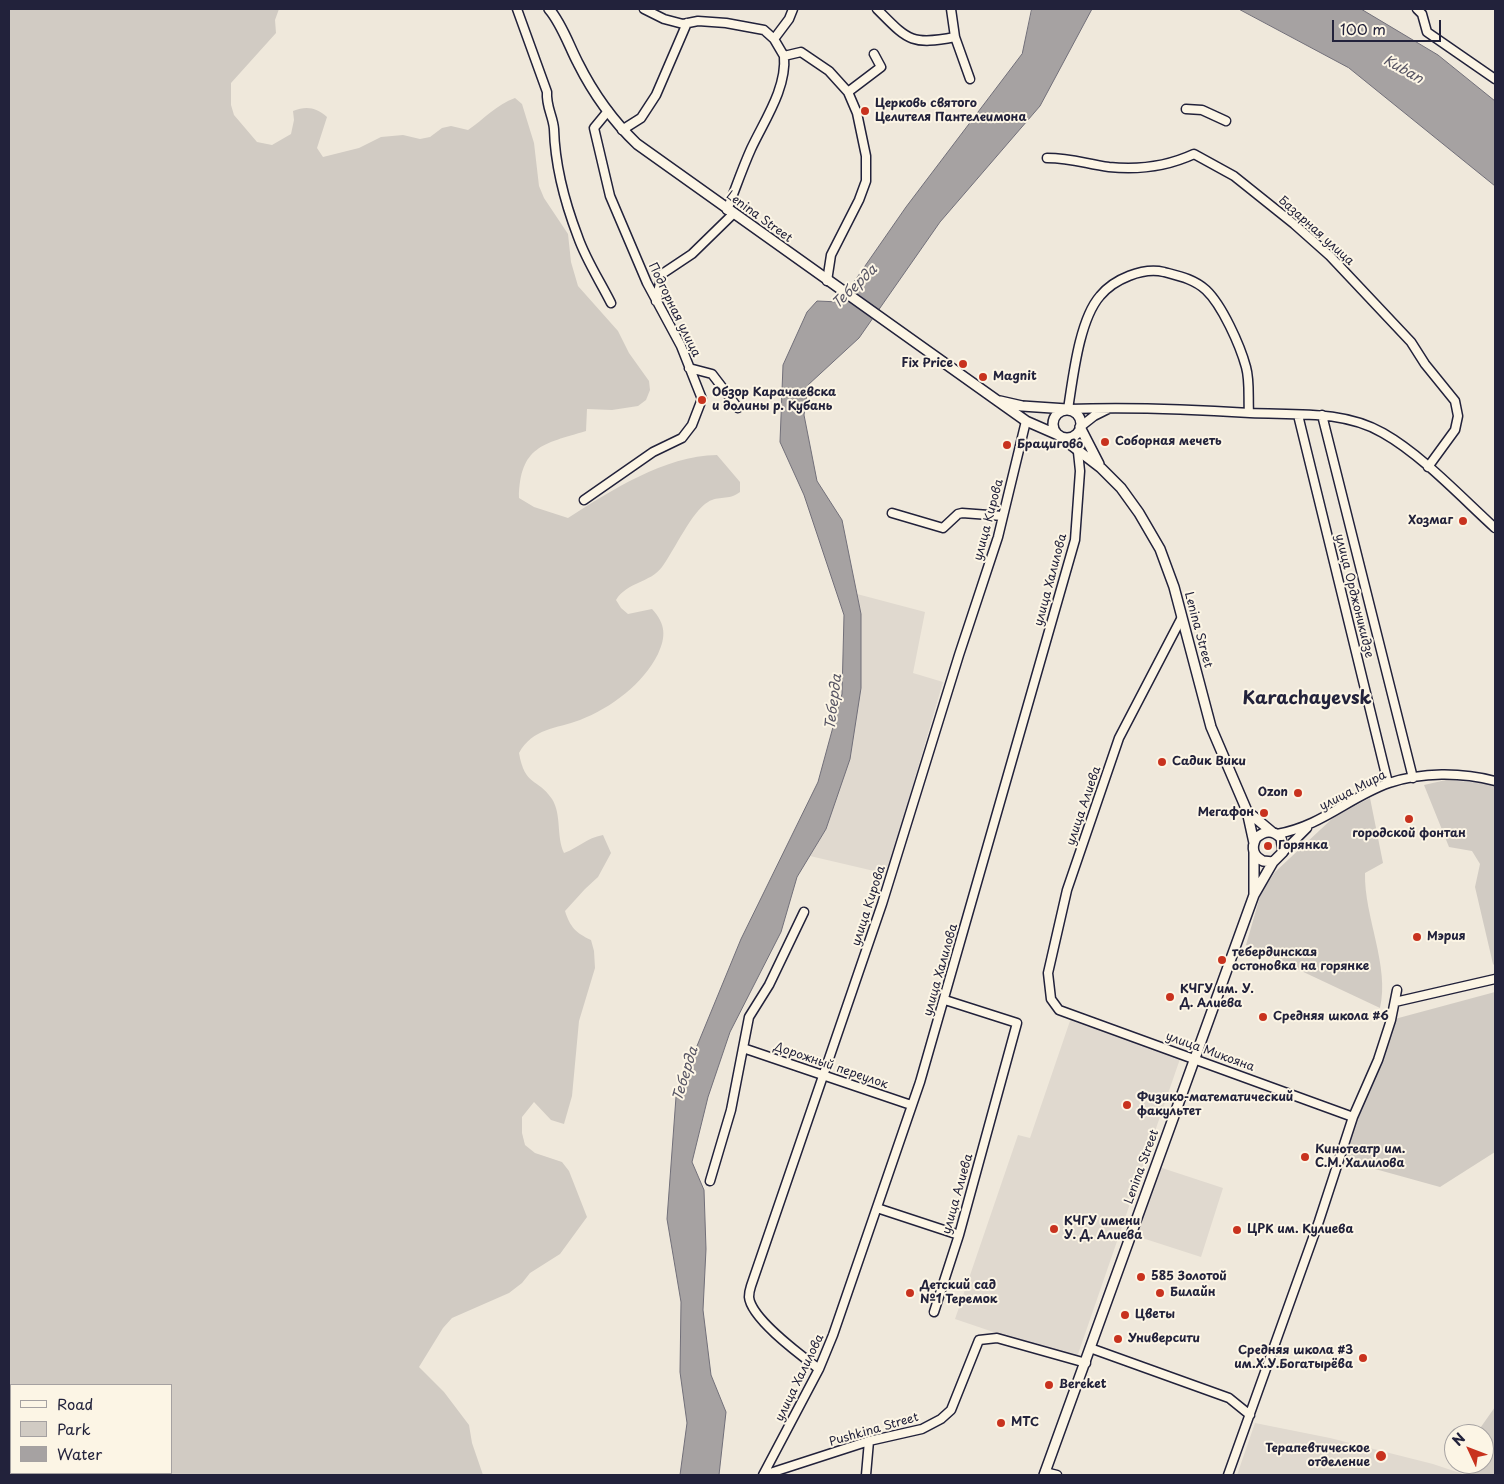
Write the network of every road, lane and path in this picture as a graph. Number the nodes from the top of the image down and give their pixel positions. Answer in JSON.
{"nodes":[{"id":1,"x":517,"y":9,"type":"edge"},
{"id":2,"x":644,"y":9,"type":"edge"},
{"id":3,"x":794,"y":9,"type":"edge"},
{"id":4,"x":877,"y":9,"type":"edge"},
{"id":5,"x":951,"y":9,"type":"edge"},
{"id":6,"x":1417,"y":9,"type":"edge"},
{"id":7,"x":551,"y":11,"type":"edge"},
{"id":8,"x":687,"y":23,"type":"junction"},
{"id":9,"x":955,"y":36,"type":"junction"},
{"id":10,"x":774,"y":39,"type":"junction"},
{"id":11,"x":874,"y":54,"type":"dead end"},
{"id":12,"x":784,"y":56,"type":"junction"},
{"id":13,"x":970,"y":79,"type":"dead end"},
{"id":14,"x":1495,"y":79,"type":"edge"},
{"id":15,"x":848,"y":92,"type":"junction"},
{"id":16,"x":1186,"y":109,"type":"dead end"},
{"id":17,"x":608,"y":111,"type":"junction"},
{"id":18,"x":1226,"y":121,"type":"dead end"},
{"id":19,"x":622,"y":130,"type":"junction"},
{"id":20,"x":1047,"y":158,"type":"dead end"},
{"id":21,"x":730,"y":212,"type":"junction"},
{"id":22,"x":827,"y":281,"type":"junction"},
{"id":23,"x":656,"y":301,"type":"junction"},
{"id":24,"x":611,"y":303,"type":"dead end"},
{"id":25,"x":690,"y":368,"type":"junction"},
{"id":26,"x":995,"y":399,"type":"junction"},
{"id":27,"x":738,"y":408,"type":"dead end"},
{"id":28,"x":1112,"y":408,"type":"junction"},
{"id":29,"x":1068,"y":409,"type":"junction"},
{"id":30,"x":1249,"y":413,"type":"junction"},
{"id":31,"x":1298,"y":415,"type":"junction"},
{"id":32,"x":1322,"y":416,"type":"junction"},
{"id":33,"x":1026,"y":421,"type":"junction"},
{"id":34,"x":1080,"y":427,"type":"junction"},
{"id":35,"x":1058,"y":435,"type":"junction"},
{"id":36,"x":1078,"y":452,"type":"junction"},
{"id":37,"x":1428,"y":467,"type":"junction"},
{"id":38,"x":1101,"y":468,"type":"junction"},
{"id":39,"x":584,"y":500,"type":"dead end"},
{"id":40,"x":892,"y":513,"type":"dead end"},
{"id":41,"x":1003,"y":516,"type":"junction"},
{"id":42,"x":1495,"y":528,"type":"edge"},
{"id":43,"x":1181,"y":619,"type":"junction"},
{"id":44,"x":1413,"y":778,"type":"junction"},
{"id":45,"x":1495,"y":781,"type":"edge"},
{"id":46,"x":1388,"y":784,"type":"junction"},
{"id":47,"x":1247,"y":811,"type":"junction"},
{"id":48,"x":1310,"y":825,"type":"junction"},
{"id":49,"x":1275,"y":833,"type":"junction"},
{"id":50,"x":1254,"y":843,"type":"junction"},
{"id":51,"x":1283,"y":852,"type":"junction"},
{"id":52,"x":1254,"y":854,"type":"junction"},
{"id":53,"x":1273,"y":862,"type":"junction"},
{"id":54,"x":1254,"y":895,"type":"junction"},
{"id":55,"x":804,"y":912,"type":"dead end"},
{"id":56,"x":1495,"y":979,"type":"edge"},
{"id":57,"x":1397,"y":990,"type":"dead end"},
{"id":58,"x":944,"y":1000,"type":"junction"},
{"id":59,"x":1395,"y":1002,"type":"junction"},
{"id":60,"x":1059,"y":1010,"type":"joint"},
{"id":61,"x":743,"y":1048,"type":"junction"},
{"id":62,"x":1195,"y":1058,"type":"junction"},
{"id":63,"x":824,"y":1076,"type":"junction"},
{"id":64,"x":911,"y":1105,"type":"junction"},
{"id":65,"x":1353,"y":1117,"type":"junction"},
{"id":66,"x":710,"y":1181,"type":"dead end"},
{"id":67,"x":877,"y":1208,"type":"junction"},
{"id":68,"x":959,"y":1235,"type":"junction"},
{"id":69,"x":934,"y":1312,"type":"dead end"},
{"id":70,"x":1090,"y":1348,"type":"junction"},
{"id":71,"x":1086,"y":1362,"type":"junction"},
{"id":72,"x":819,"y":1369,"type":"junction"},
{"id":73,"x":1250,"y":1415,"type":"junction"},
{"id":74,"x":869,"y":1441,"type":"junction"},
{"id":75,"x":1045,"y":1474,"type":"edge"},
{"id":76,"x":764,"y":1475,"type":"edge"},
{"id":77,"x":866,"y":1475,"type":"edge"},
{"id":78,"x":1057,"y":1475,"type":"edge"},
{"id":79,"x":1228,"y":1475,"type":"edge"}],
"edges":[{"from":1,"to":24,"type":"street"},
{"from":2,"to":8,"type":"street"},
{"from":3,"to":10,"type":"street"},
{"from":4,"to":9,"type":"street"},
{"from":5,"to":9,"type":"street"},
{"from":6,"to":14,"type":"street"},
{"from":7,"to":17,"type":"main road","name":"Lenina Street"},
{"from":8,"to":10,"type":"street"},
{"from":8,"to":19,"type":"street"},
{"from":9,"to":13,"type":"street"},
{"from":10,"to":12,"type":"street"},
{"from":11,"to":15,"type":"street"},
{"from":12,"to":15,"type":"street"},
{"from":12,"to":21,"type":"street"},
{"from":15,"to":22,"type":"street"},
{"from":16,"to":18,"type":"street"},
{"from":17,"to":19,"type":"main road","name":"Lenina Street"},
{"from":17,"to":23,"type":"street","name":"Подгорная улица"},
{"from":19,"to":21,"type":"main road","name":"Lenina Street"},
{"from":20,"to":37,"type":"street","name":"Базарная улица"},
{"from":21,"to":22,"type":"main road","name":"Lenina Street"},
{"from":21,"to":23,"type":"street"},
{"from":22,"to":26,"type":"main road","name":"Lenina Street"},
{"from":23,"to":25,"type":"street","name":"Подгорная улица"},
{"from":25,"to":27,"type":"street"},
{"from":25,"to":39,"type":"street","name":"Подгорная улица"},
{"from":26,"to":29,"type":"main road","name":"Lenina Street"},
{"from":26,"to":33,"type":"main road","name":"Lenina Street"},
{"from":28,"to":29,"type":"street"},
{"from":28,"to":30,"type":"street"},
{"from":28,"to":34,"type":"street"},
{"from":29,"to":30,"type":"street"},
{"from":29,"to":34,"type":"main road"},
{"from":29,"to":35,"type":"main road"},
{"from":30,"to":31,"type":"street"},
{"from":31,"to":32,"type":"street"},
{"from":31,"to":46,"type":"street","name":"улица Орджоникидзе"},
{"from":32,"to":37,"type":"street"},
{"from":32,"to":44,"type":"street","name":"улица Орджоникидзе"},
{"from":33,"to":35,"type":"main road","name":"Lenina Street"},
{"from":33,"to":41,"type":"street","name":"улица Кирова"},
{"from":34,"to":35,"type":"main road"},
{"from":34,"to":38,"type":"main road","name":"Lenina Street"},
{"from":35,"to":36,"type":"main road","name":"Lenina Street"},
{"from":36,"to":38,"type":"main road","name":"Lenina Street"},
{"from":36,"to":58,"type":"street","name":"улица Халилова"},
{"from":37,"to":42,"type":"street"},
{"from":38,"to":43,"type":"main road","name":"Lenina Street"},
{"from":40,"to":41,"type":"street"},
{"from":41,"to":63,"type":"street","name":"улица Кирова"},
{"from":43,"to":47,"type":"main road","name":"Lenina Street"},
{"from":43,"to":60,"type":"street","name":"улица Алиева"},
{"from":44,"to":45,"type":"street","name":"улица Мира"},
{"from":44,"to":46,"type":"street","name":"улица Мира"},
{"from":46,"to":48,"type":"street","name":"улица Мира"},
{"from":47,"to":49,"type":"main road","name":"Lenina Street"},
{"from":47,"to":50,"type":"main road","name":"Lenina Street"},
{"from":48,"to":49,"type":"street","name":"улица Мира"},
{"from":48,"to":51,"type":"street","name":"улица Мира"},
{"from":49,"to":50,"type":"main road"},
{"from":49,"to":51,"type":"main road"},
{"from":50,"to":52,"type":"main road"},
{"from":51,"to":53,"type":"main road"},
{"from":52,"to":53,"type":"main road"},
{"from":52,"to":54,"type":"main road","name":"Lenina Street"},
{"from":53,"to":54,"type":"main road","name":"Lenina Street"},
{"from":54,"to":62,"type":"main road","name":"Lenina Street"},
{"from":55,"to":61,"type":"street"},
{"from":56,"to":59,"type":"street"},
{"from":57,"to":59,"type":"street"},
{"from":58,"to":64,"type":"street","name":"улица Халилова"},
{"from":58,"to":68,"type":"street","name":"улица Алиева"},
{"from":59,"to":65,"type":"street"},
{"from":60,"to":62,"type":"street","name":"улица Микояна"},
{"from":61,"to":63,"type":"street","name":"Дорожный переулок"},
{"from":61,"to":66,"type":"street"},
{"from":62,"to":65,"type":"street","name":"улица Микояна"},
{"from":62,"to":70,"type":"main road","name":"Lenina Street"},
{"from":63,"to":64,"type":"street","name":"Дорожный переулок"},
{"from":63,"to":72,"type":"street","name":"улица Кирова"},
{"from":64,"to":67,"type":"street","name":"улица Халилова"},
{"from":65,"to":73,"type":"street"},
{"from":67,"to":68,"type":"street"},
{"from":67,"to":72,"type":"street","name":"улица Халилова"},
{"from":68,"to":69,"type":"street","name":"улица Алиева"},
{"from":70,"to":71,"type":"main road","name":"Lenina Street"},
{"from":70,"to":73,"type":"street"},
{"from":71,"to":74,"type":"street","name":"Pushkina Street"},
{"from":71,"to":75,"type":"main road","name":"Lenina Street"},
{"from":72,"to":76,"type":"street","name":"улица Халилова"},
{"from":73,"to":79,"type":"street"},
{"from":74,"to":76,"type":"street","name":"Pushkina Street"},
{"from":74,"to":77,"type":"street"},
{"from":75,"to":78,"type":"street"}]}
